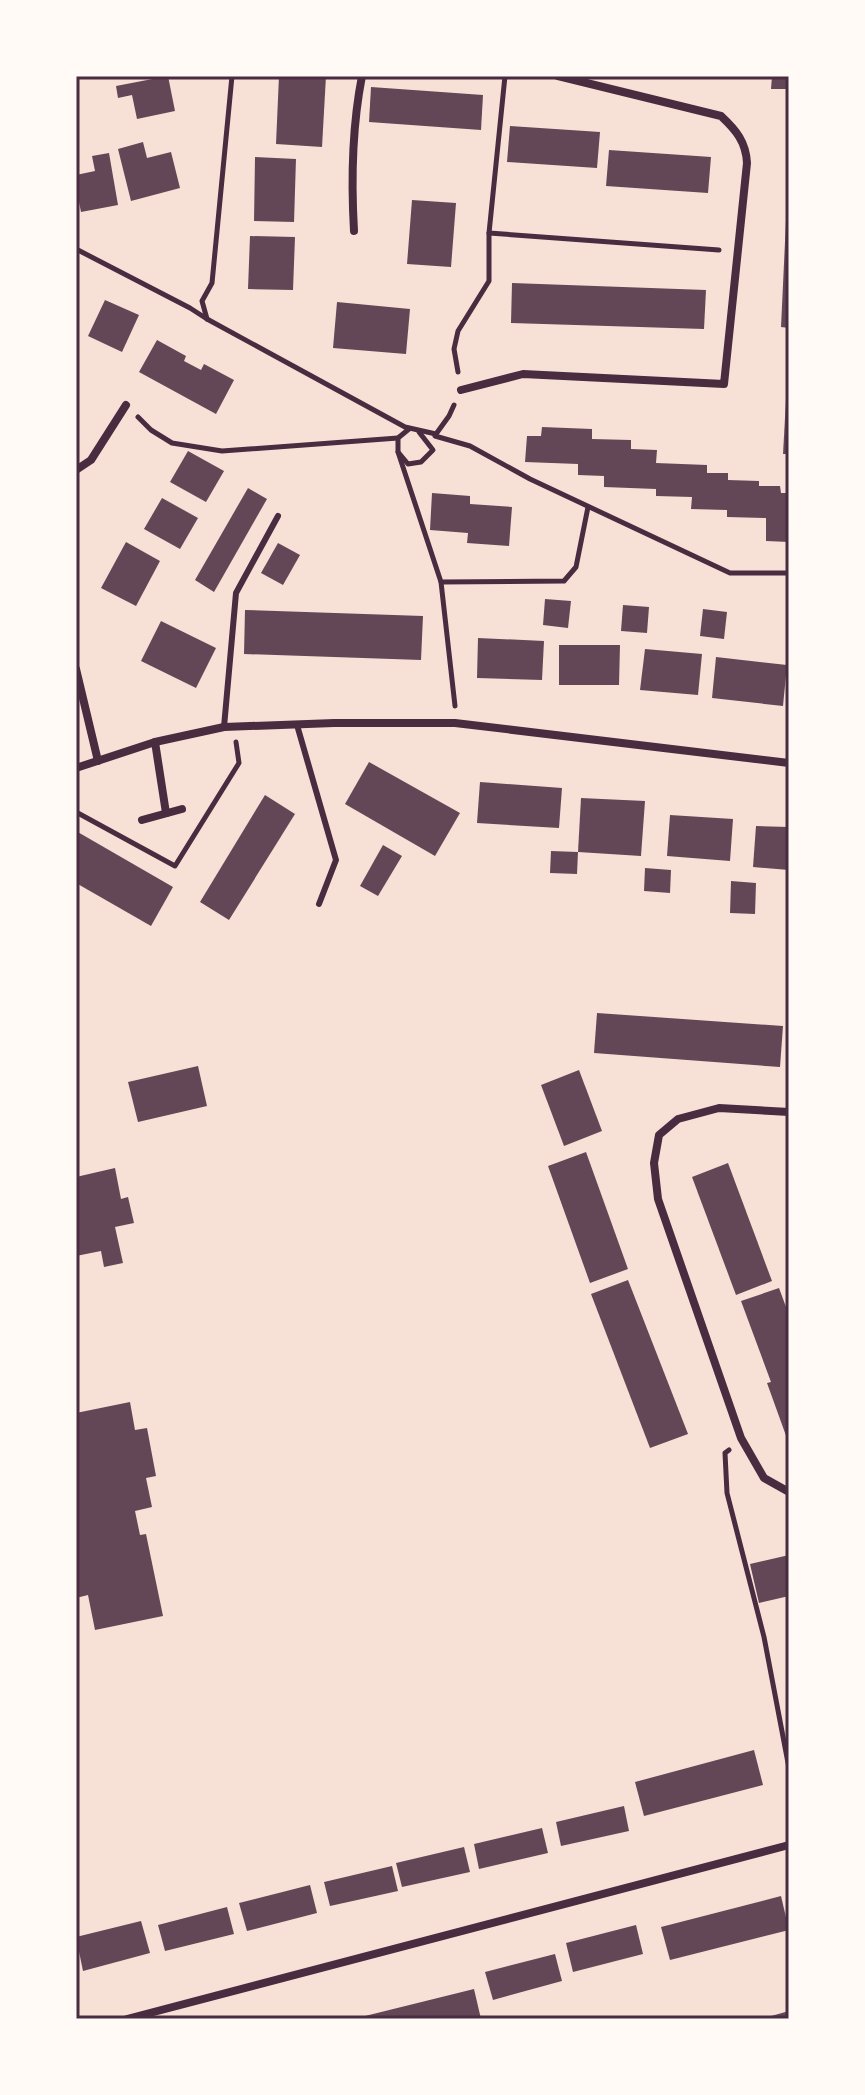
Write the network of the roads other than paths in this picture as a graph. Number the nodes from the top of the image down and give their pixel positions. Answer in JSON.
{"nodes":[{"id":1,"x":362,"y":76,"type":"edge"},
{"id":2,"x":558,"y":76,"type":"edge"},
{"id":3,"x":354,"y":231,"type":"dead end"},
{"id":4,"x":461,"y":390,"type":"road end"},
{"id":5,"x":126,"y":405,"type":"road end"},
{"id":6,"x":76,"y":470,"type":"edge"},
{"id":7,"x":278,"y":516,"type":"dead end"},
{"id":8,"x":76,"y":669,"type":"edge"},
{"id":9,"x":297,"y":725,"type":"junction"},
{"id":10,"x":224,"y":727,"type":"junction"},
{"id":11,"x":155,"y":742,"type":"junction"},
{"id":12,"x":98,"y":761,"type":"junction"},
{"id":13,"x":789,"y":763,"type":"edge"},
{"id":14,"x":76,"y":768,"type":"edge"},
{"id":15,"x":182,"y":809,"type":"dead end"},
{"id":16,"x":166,"y":813,"type":"junction"},
{"id":17,"x":142,"y":820,"type":"dead end"},
{"id":18,"x":319,"y":904,"type":"dead end"},
{"id":19,"x":789,"y":1112,"type":"edge"},
{"id":20,"x":789,"y":1492,"type":"edge"},
{"id":21,"x":789,"y":1845,"type":"edge"},
{"id":22,"x":127,"y":2019,"type":"edge"}],
"edges":[{"from":1,"to":3,"type":"street"},
{"from":2,"to":4,"type":"street"},
{"from":5,"to":6,"type":"street"},
{"from":7,"to":10,"type":"lane"},
{"from":8,"to":12,"type":"street"},
{"from":9,"to":10,"type":"street"},
{"from":9,"to":13,"type":"street"},
{"from":9,"to":18,"type":"lane"},
{"from":10,"to":11,"type":"street"},
{"from":11,"to":12,"type":"street"},
{"from":11,"to":16,"type":"street"},
{"from":12,"to":14,"type":"street"},
{"from":15,"to":16,"type":"street"},
{"from":16,"to":17,"type":"street"},
{"from":19,"to":20,"type":"street"},
{"from":21,"to":22,"type":"street"}]}
